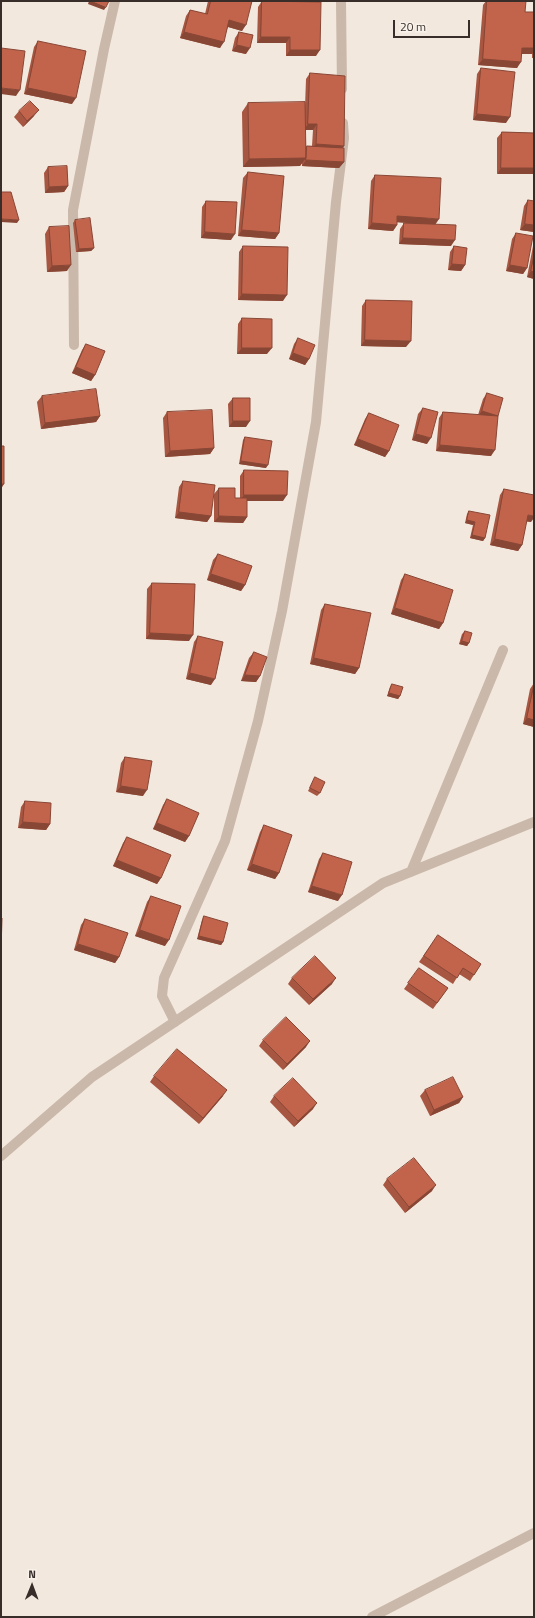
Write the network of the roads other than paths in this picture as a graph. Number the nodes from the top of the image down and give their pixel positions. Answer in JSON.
{"nodes":[{"id":1,"x":116,"y":1,"type":"edge"},
{"id":2,"x":341,"y":1,"type":"edge"},
{"id":3,"x":343,"y":100,"type":"edge"},
{"id":4,"x":343,"y":115,"type":"edge"},
{"id":5,"x":74,"y":345,"type":"dead end"},
{"id":6,"x":503,"y":650,"type":"dead end"},
{"id":7,"x":534,"y":822,"type":"edge"},
{"id":8,"x":411,"y":872,"type":"junction"},
{"id":9,"x":175,"y":1022,"type":"junction"},
{"id":10,"x":1,"y":1156,"type":"edge"},
{"id":11,"x":534,"y":1532,"type":"edge"},
{"id":12,"x":372,"y":1617,"type":"edge"}],
"edges":[{"from":1,"to":5,"type":"street"},
{"from":2,"to":3,"type":"street"},
{"from":4,"to":9,"type":"street"},
{"from":6,"to":8,"type":"street"},
{"from":7,"to":8,"type":"street"},
{"from":8,"to":9,"type":"street"},
{"from":9,"to":10,"type":"street"},
{"from":11,"to":12,"type":"street"}]}
